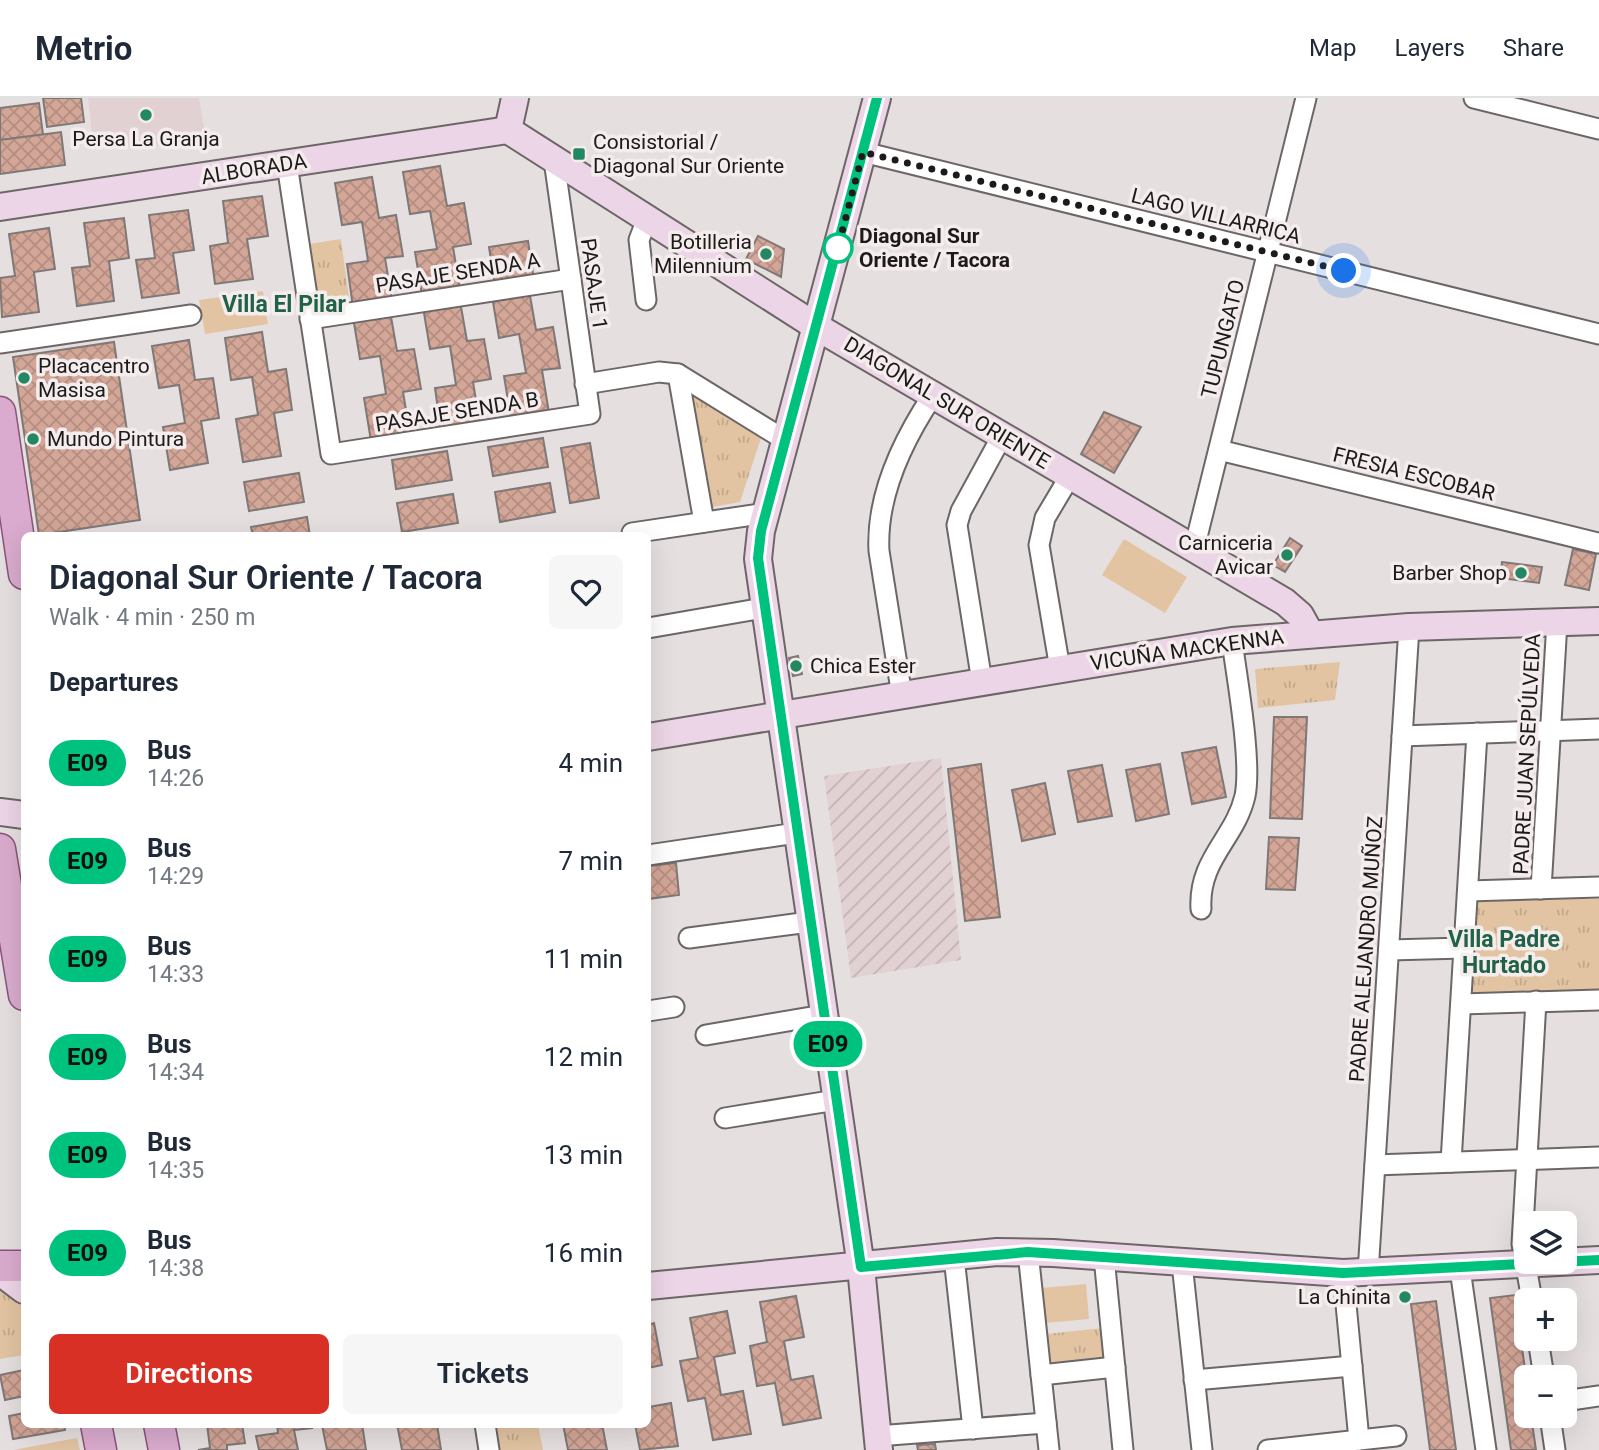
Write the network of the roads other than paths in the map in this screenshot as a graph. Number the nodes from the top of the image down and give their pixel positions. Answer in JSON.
{"nodes":[{"id":1,"x":516,"y":98,"type":"edge"},
{"id":2,"x":877,"y":98,"type":"edge"},
{"id":3,"x":1306,"y":98,"type":"edge"},
{"id":4,"x":1474,"y":98,"type":"edge"},
{"id":5,"x":508,"y":130,"type":"junction"},
{"id":6,"x":1599,"y":130,"type":"edge"},
{"id":7,"x":863,"y":152,"type":"junction"},
{"id":8,"x":554,"y":160,"type":"junction"},
{"id":9,"x":286,"y":164,"type":"junction"},
{"id":10,"x":0,"y":207,"type":"edge"},
{"id":11,"x":647,"y":219,"type":"junction"},
{"id":12,"x":1268,"y":252,"type":"junction"},
{"id":13,"x":571,"y":279,"type":"junction"},
{"id":14,"x":646,"y":300,"type":"dead end"},
{"id":15,"x":191,"y":315,"type":"dead end"},
{"id":16,"x":310,"y":318,"type":"junction"},
{"id":17,"x":817,"y":327,"type":"junction"},
{"id":18,"x":1599,"y":334,"type":"edge"},
{"id":19,"x":0,"y":343,"type":"edge"},
{"id":20,"x":678,"y":374,"type":"junction"},
{"id":21,"x":585,"y":384,"type":"junction"},
{"id":22,"x":933,"y":395,"type":"junction"},
{"id":23,"x":0,"y":412,"type":"edge"},
{"id":24,"x":590,"y":414,"type":"joint"},
{"id":25,"x":1002,"y":436,"type":"junction"},
{"id":26,"x":785,"y":440,"type":"junction"},
{"id":27,"x":1219,"y":450,"type":"junction"},
{"id":28,"x":1070,"y":476,"type":"junction"},
{"id":29,"x":766,"y":513,"type":"junction"},
{"id":30,"x":704,"y":522,"type":"junction"},
{"id":31,"x":639,"y":532,"type":"edge"},
{"id":32,"x":1598,"y":543,"type":"edge"},
{"id":33,"x":1194,"y":549,"type":"junction"},
{"id":34,"x":21,"y":554,"type":"edge"},
{"id":35,"x":763,"y":608,"type":"junction"},
{"id":36,"x":1599,"y":621,"type":"edge"},
{"id":37,"x":1558,"y":622,"type":"junction"},
{"id":38,"x":651,"y":627,"type":"edge"},
{"id":39,"x":1409,"y":627,"type":"junction"},
{"id":40,"x":1310,"y":633,"type":"junction"},
{"id":41,"x":1232,"y":641,"type":"junction"},
{"id":42,"x":1060,"y":669,"type":"junction"},
{"id":43,"x":982,"y":682,"type":"junction"},
{"id":44,"x":902,"y":696,"type":"junction"},
{"id":45,"x":779,"y":717,"type":"junction"},
{"id":46,"x":1599,"y":729,"type":"edge"},
{"id":47,"x":1551,"y":730,"type":"junction"},
{"id":48,"x":1477,"y":733,"type":"junction"},
{"id":49,"x":1402,"y":736,"type":"junction"},
{"id":50,"x":651,"y":737,"type":"edge"},
{"id":51,"x":0,"y":812,"type":"edge"},
{"id":52,"x":21,"y":815,"type":"edge"},
{"id":53,"x":796,"y":833,"type":"junction"},
{"id":54,"x":0,"y":849,"type":"edge"},
{"id":55,"x":651,"y":855,"type":"edge"},
{"id":56,"x":1599,"y":887,"type":"edge"},
{"id":57,"x":1541,"y":889,"type":"junction"},
{"id":58,"x":1468,"y":891,"type":"junction"},
{"id":59,"x":1201,"y":909,"type":"dead end"},
{"id":60,"x":810,"y":922,"type":"junction"},
{"id":61,"x":689,"y":938,"type":"dead end"},
{"id":62,"x":1464,"y":948,"type":"junction"},
{"id":63,"x":1389,"y":950,"type":"junction"},
{"id":64,"x":21,"y":977,"type":"edge"},
{"id":65,"x":1599,"y":1000,"type":"edge"},
{"id":66,"x":1536,"y":1001,"type":"junction"},
{"id":67,"x":1461,"y":1004,"type":"junction"},
{"id":68,"x":674,"y":1007,"type":"dead end"},
{"id":69,"x":651,"y":1011,"type":"edge"},
{"id":70,"x":823,"y":1015,"type":"junction"},
{"id":71,"x":706,"y":1035,"type":"dead end"},
{"id":72,"x":836,"y":1100,"type":"junction"},
{"id":73,"x":725,"y":1118,"type":"dead end"},
{"id":74,"x":1599,"y":1157,"type":"edge"},
{"id":75,"x":1527,"y":1160,"type":"junction"},
{"id":76,"x":1451,"y":1162,"type":"junction"},
{"id":77,"x":1375,"y":1165,"type":"junction"},
{"id":78,"x":1524,"y":1211,"type":"edge"},
{"id":79,"x":1028,"y":1252,"type":"junction"},
{"id":80,"x":954,"y":1257,"type":"junction"},
{"id":81,"x":1104,"y":1257,"type":"junction"},
{"id":82,"x":1599,"y":1260,"type":"edge"},
{"id":83,"x":1577,"y":1261,"type":"edge"},
{"id":84,"x":1182,"y":1263,"type":"junction"},
{"id":85,"x":1514,"y":1265,"type":"edge"},
{"id":86,"x":0,"y":1266,"type":"edge"},
{"id":87,"x":21,"y":1266,"type":"edge"},
{"id":88,"x":861,"y":1267,"type":"junction"},
{"id":89,"x":1460,"y":1269,"type":"junction"},
{"id":90,"x":0,"y":1272,"type":"edge"},
{"id":91,"x":1356,"y":1273,"type":"junction"},
{"id":92,"x":651,"y":1286,"type":"edge"},
{"id":93,"x":21,"y":1288,"type":"edge"},
{"id":94,"x":1352,"y":1366,"type":"junction"},
{"id":95,"x":1115,"y":1367,"type":"junction"},
{"id":96,"x":1041,"y":1375,"type":"junction"},
{"id":97,"x":1194,"y":1380,"type":"junction"},
{"id":98,"x":1599,"y":1396,"type":"edge"},
{"id":99,"x":1577,"y":1399,"type":"edge"},
{"id":100,"x":1046,"y":1423,"type":"junction"},
{"id":101,"x":97,"y":1428,"type":"edge"},
{"id":102,"x":160,"y":1428,"type":"edge"},
{"id":103,"x":486,"y":1428,"type":"edge"},
{"id":104,"x":1552,"y":1428,"type":"edge"},
{"id":105,"x":973,"y":1429,"type":"junction"},
{"id":106,"x":1396,"y":1437,"type":"dead end"},
{"id":107,"x":1359,"y":1440,"type":"junction"},
{"id":108,"x":878,"y":1443,"type":"edge"},
{"id":109,"x":101,"y":1450,"type":"edge"},
{"id":110,"x":164,"y":1450,"type":"edge"},
{"id":111,"x":489,"y":1450,"type":"edge"},
{"id":112,"x":1049,"y":1450,"type":"edge"},
{"id":113,"x":1124,"y":1450,"type":"edge"},
{"id":114,"x":1202,"y":1450,"type":"edge"},
{"id":115,"x":1268,"y":1450,"type":"edge"},
{"id":116,"x":1486,"y":1450,"type":"edge"},
{"id":117,"x":1555,"y":1450,"type":"edge"}],
"edges":[{"from":1,"to":5,"type":"street"},
{"from":2,"to":7,"type":"street"},
{"from":3,"to":12,"type":"street","name":"TUPUNGATO"},
{"from":4,"to":6,"type":"street"},
{"from":5,"to":8,"type":"street","name":"DIAGONAL SUR ORIENTE"},
{"from":5,"to":9,"type":"street","name":"ALBORADA"},
{"from":7,"to":12,"type":"street","name":"LAGO VILLARRICA"},
{"from":7,"to":17,"type":"street"},
{"from":8,"to":11,"type":"street","name":"DIAGONAL SUR ORIENTE"},
{"from":8,"to":13,"type":"street","name":"PASAJE 1"},
{"from":9,"to":10,"type":"street","name":"ALBORADA"},
{"from":9,"to":16,"type":"street"},
{"from":11,"to":14,"type":"street"},
{"from":11,"to":17,"type":"street","name":"DIAGONAL SUR ORIENTE"},
{"from":12,"to":18,"type":"street","name":"LAGO VILLARRICA"},
{"from":12,"to":27,"type":"street","name":"TUPUNGATO"},
{"from":13,"to":16,"type":"street","name":"PASAJE SENDA A"},
{"from":13,"to":21,"type":"street","name":"PASAJE 1"},
{"from":15,"to":19,"type":"street"},
{"from":16,"to":24,"type":"street","name":"PASAJE SENDA B"},
{"from":17,"to":22,"type":"street","name":"DIAGONAL SUR ORIENTE"},
{"from":17,"to":26,"type":"street"},
{"from":20,"to":21,"type":"street"},
{"from":20,"to":26,"type":"street"},
{"from":20,"to":30,"type":"street"},
{"from":21,"to":24,"type":"street","name":"PASAJE 1"},
{"from":22,"to":25,"type":"street","name":"DIAGONAL SUR ORIENTE"},
{"from":22,"to":44,"type":"street"},
{"from":23,"to":34,"type":"main road"},
{"from":25,"to":28,"type":"street","name":"DIAGONAL SUR ORIENTE"},
{"from":25,"to":43,"type":"street"},
{"from":26,"to":29,"type":"street"},
{"from":27,"to":32,"type":"street","name":"FRESIA ESCOBAR"},
{"from":27,"to":33,"type":"street","name":"TUPUNGATO"},
{"from":28,"to":33,"type":"street","name":"DIAGONAL SUR ORIENTE"},
{"from":28,"to":42,"type":"street"},
{"from":29,"to":30,"type":"street"},
{"from":29,"to":35,"type":"street"},
{"from":30,"to":31,"type":"street"},
{"from":33,"to":40,"type":"street","name":"DIAGONAL SUR ORIENTE"},
{"from":35,"to":38,"type":"street"},
{"from":35,"to":45,"type":"street"},
{"from":36,"to":37,"type":"street","name":"VICUÑA MACKENNA"},
{"from":37,"to":39,"type":"street","name":"VICUÑA MACKENNA"},
{"from":37,"to":47,"type":"street","name":"PADRE JUAN SEPÚLVEDA"},
{"from":39,"to":40,"type":"street","name":"VICUÑA MACKENNA"},
{"from":39,"to":49,"type":"street","name":"PADRE ALEJANDRO MUÑOZ"},
{"from":40,"to":41,"type":"street","name":"VICUÑA MACKENNA"},
{"from":41,"to":42,"type":"street","name":"VICUÑA MACKENNA"},
{"from":41,"to":59,"type":"street"},
{"from":42,"to":43,"type":"street","name":"VICUÑA MACKENNA"},
{"from":43,"to":44,"type":"street","name":"VICUÑA MACKENNA"},
{"from":44,"to":45,"type":"street","name":"VICUÑA MACKENNA"},
{"from":45,"to":50,"type":"street","name":"VICUÑA MACKENNA"},
{"from":45,"to":53,"type":"street"},
{"from":46,"to":47,"type":"street"},
{"from":47,"to":48,"type":"street"},
{"from":47,"to":57,"type":"street","name":"PADRE JUAN SEPÚLVEDA"},
{"from":48,"to":49,"type":"street"},
{"from":48,"to":58,"type":"street"},
{"from":49,"to":63,"type":"street","name":"PADRE ALEJANDRO MUÑOZ"},
{"from":51,"to":52,"type":"street"},
{"from":53,"to":55,"type":"street"},
{"from":53,"to":60,"type":"street"},
{"from":54,"to":64,"type":"main road"},
{"from":56,"to":57,"type":"street"},
{"from":57,"to":58,"type":"street"},
{"from":58,"to":62,"type":"street"},
{"from":60,"to":61,"type":"street"},
{"from":60,"to":70,"type":"street"},
{"from":62,"to":63,"type":"street"},
{"from":62,"to":67,"type":"street"},
{"from":63,"to":77,"type":"street","name":"PADRE ALEJANDRO MUÑOZ"},
{"from":65,"to":66,"type":"street"},
{"from":66,"to":67,"type":"street"},
{"from":66,"to":75,"type":"street"},
{"from":67,"to":76,"type":"street"},
{"from":68,"to":69,"type":"street"},
{"from":70,"to":71,"type":"street"},
{"from":70,"to":72,"type":"street"},
{"from":72,"to":73,"type":"street"},
{"from":72,"to":88,"type":"street"},
{"from":74,"to":75,"type":"street"},
{"from":75,"to":76,"type":"street"},
{"from":75,"to":78,"type":"street"},
{"from":76,"to":77,"type":"street"},
{"from":77,"to":91,"type":"street","name":"PADRE ALEJANDRO MUÑOZ"},
{"from":79,"to":80,"type":"street"},
{"from":79,"to":81,"type":"street"},
{"from":79,"to":96,"type":"street"},
{"from":80,"to":88,"type":"street"},
{"from":80,"to":105,"type":"street"},
{"from":81,"to":84,"type":"street"},
{"from":81,"to":95,"type":"street"},
{"from":82,"to":83,"type":"street"},
{"from":84,"to":91,"type":"street"},
{"from":84,"to":97,"type":"street"},
{"from":85,"to":89,"type":"street"},
{"from":86,"to":87,"type":"main road"},
{"from":88,"to":92,"type":"street"},
{"from":88,"to":108,"type":"street"},
{"from":89,"to":91,"type":"street"},
{"from":89,"to":116,"type":"street"},
{"from":90,"to":93,"type":"street"},
{"from":91,"to":94,"type":"street","name":"PADRE ALEJANDRO MUÑOZ"},
{"from":94,"to":97,"type":"street"},
{"from":94,"to":107,"type":"street","name":"PADRE ALEJANDRO MUÑOZ"},
{"from":95,"to":96,"type":"street"},
{"from":95,"to":113,"type":"street"},
{"from":96,"to":100,"type":"street"},
{"from":97,"to":114,"type":"street"},
{"from":98,"to":99,"type":"street"},
{"from":100,"to":105,"type":"street"},
{"from":100,"to":112,"type":"street"},
{"from":101,"to":109,"type":"main road"},
{"from":102,"to":110,"type":"main road"},
{"from":103,"to":111,"type":"street"},
{"from":104,"to":117,"type":"street"},
{"from":105,"to":108,"type":"street"},
{"from":106,"to":107,"type":"street"},
{"from":107,"to":115,"type":"street"}]}
